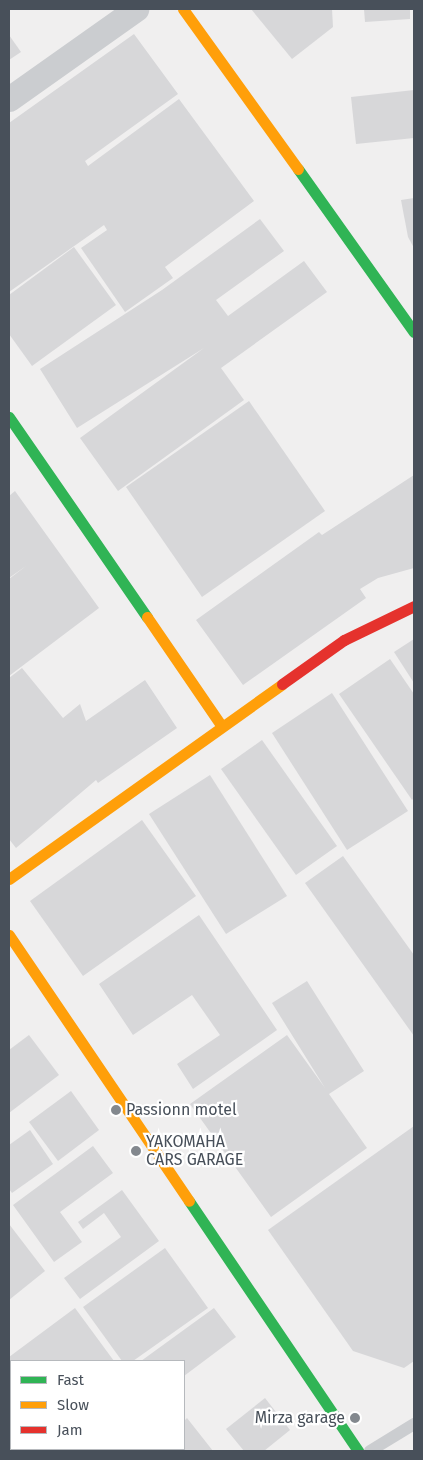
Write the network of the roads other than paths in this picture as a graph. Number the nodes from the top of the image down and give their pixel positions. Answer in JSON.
{"nodes":[{"id":1,"x":136,"y":9,"type":"edge"},
{"id":2,"x":183,"y":9,"type":"edge"},
{"id":3,"x":9,"y":99,"type":"edge"},
{"id":4,"x":414,"y":332,"type":"edge"},
{"id":5,"x":9,"y":417,"type":"edge"},
{"id":6,"x":414,"y":606,"type":"edge"},
{"id":7,"x":220,"y":725,"type":"junction"},
{"id":8,"x":9,"y":878,"type":"edge"},
{"id":9,"x":9,"y":935,"type":"edge"},
{"id":10,"x":414,"y":1424,"type":"edge"},
{"id":11,"x":358,"y":1451,"type":"edge"},
{"id":12,"x":370,"y":1451,"type":"edge"}],
"edges":[{"from":1,"to":3,"type":"street"},
{"from":2,"to":4,"type":"street"},
{"from":5,"to":7,"type":"street"},
{"from":6,"to":7,"type":"street"},
{"from":7,"to":8,"type":"street"},
{"from":9,"to":11,"type":"street"},
{"from":10,"to":12,"type":"lane"}]}
